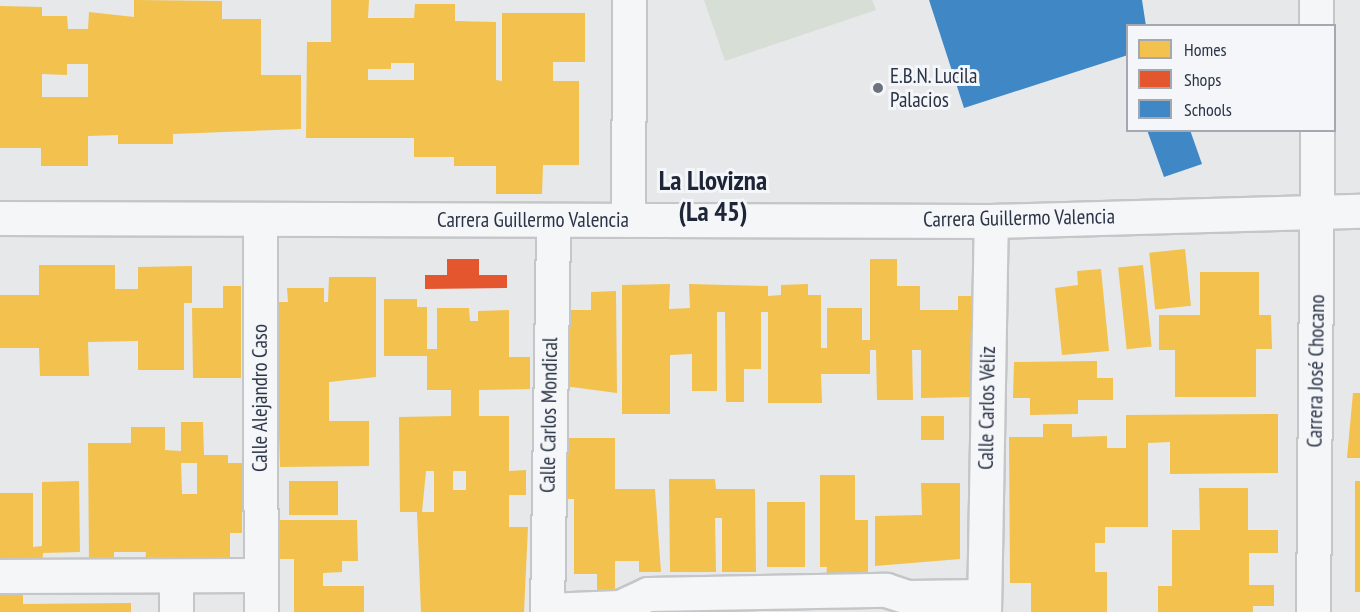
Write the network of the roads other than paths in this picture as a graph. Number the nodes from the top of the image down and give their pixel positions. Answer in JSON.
{"nodes":[{"id":1,"x":629,"y":0,"type":"edge"},
{"id":2,"x":1316,"y":0,"type":"edge"},
{"id":3,"x":1316,"y":24,"type":"edge"},
{"id":4,"x":1317,"y":132,"type":"edge"},
{"id":5,"x":1318,"y":211,"type":"junction"},
{"id":6,"x":1360,"y":211,"type":"edge"},
{"id":7,"x":0,"y":218,"type":"edge"},
{"id":8,"x":260,"y":220,"type":"junction"},
{"id":9,"x":553,"y":220,"type":"junction"},
{"id":10,"x":628,"y":220,"type":"junction"},
{"id":11,"x":991,"y":221,"type":"junction"},
{"id":12,"x":260,"y":575,"type":"junction"},
{"id":13,"x":0,"y":576,"type":"edge"},
{"id":14,"x":176,"y":576,"type":"junction"},
{"id":15,"x":908,"y":604,"type":"edge"},
{"id":16,"x":984,"y":604,"type":"edge"},
{"id":17,"x":620,"y":609,"type":"edge"},
{"id":18,"x":547,"y":611,"type":"edge"},
{"id":19,"x":176,"y":612,"type":"edge"},
{"id":20,"x":261,"y":612,"type":"edge"},
{"id":21,"x":1313,"y":612,"type":"edge"}],
"edges":[{"from":1,"to":10,"type":"street"},
{"from":2,"to":3,"type":"street"},
{"from":4,"to":5,"type":"street","name":"Carrera José Chocano"},
{"from":5,"to":6,"type":"street","name":"Carrera Guillermo Valencia"},
{"from":5,"to":11,"type":"street","name":"Carrera Guillermo Valencia"},
{"from":5,"to":21,"type":"street","name":"Carrera José Chocano"},
{"from":7,"to":8,"type":"street","name":"Carrera Guillermo Valencia"},
{"from":8,"to":9,"type":"street","name":"Carrera Guillermo Valencia"},
{"from":8,"to":12,"type":"street","name":"Calle Alejandro Caso"},
{"from":9,"to":10,"type":"street","name":"Carrera Guillermo Valencia"},
{"from":9,"to":18,"type":"street","name":"Calle Carlos Mondical"},
{"from":10,"to":11,"type":"street","name":"Carrera Guillermo Valencia"},
{"from":11,"to":16,"type":"street","name":"Calle Carlos Véliz"},
{"from":12,"to":14,"type":"street"},
{"from":12,"to":20,"type":"street","name":"Calle Alejandro Caso"},
{"from":13,"to":14,"type":"street"},
{"from":14,"to":19,"type":"street"},
{"from":15,"to":16,"type":"street","name":"Calle Carlos Véliz"},
{"from":15,"to":17,"type":"street","name":"Calle Carlos Véliz"},
{"from":17,"to":18,"type":"street","name":"Calle Carlos Mondical"}]}
